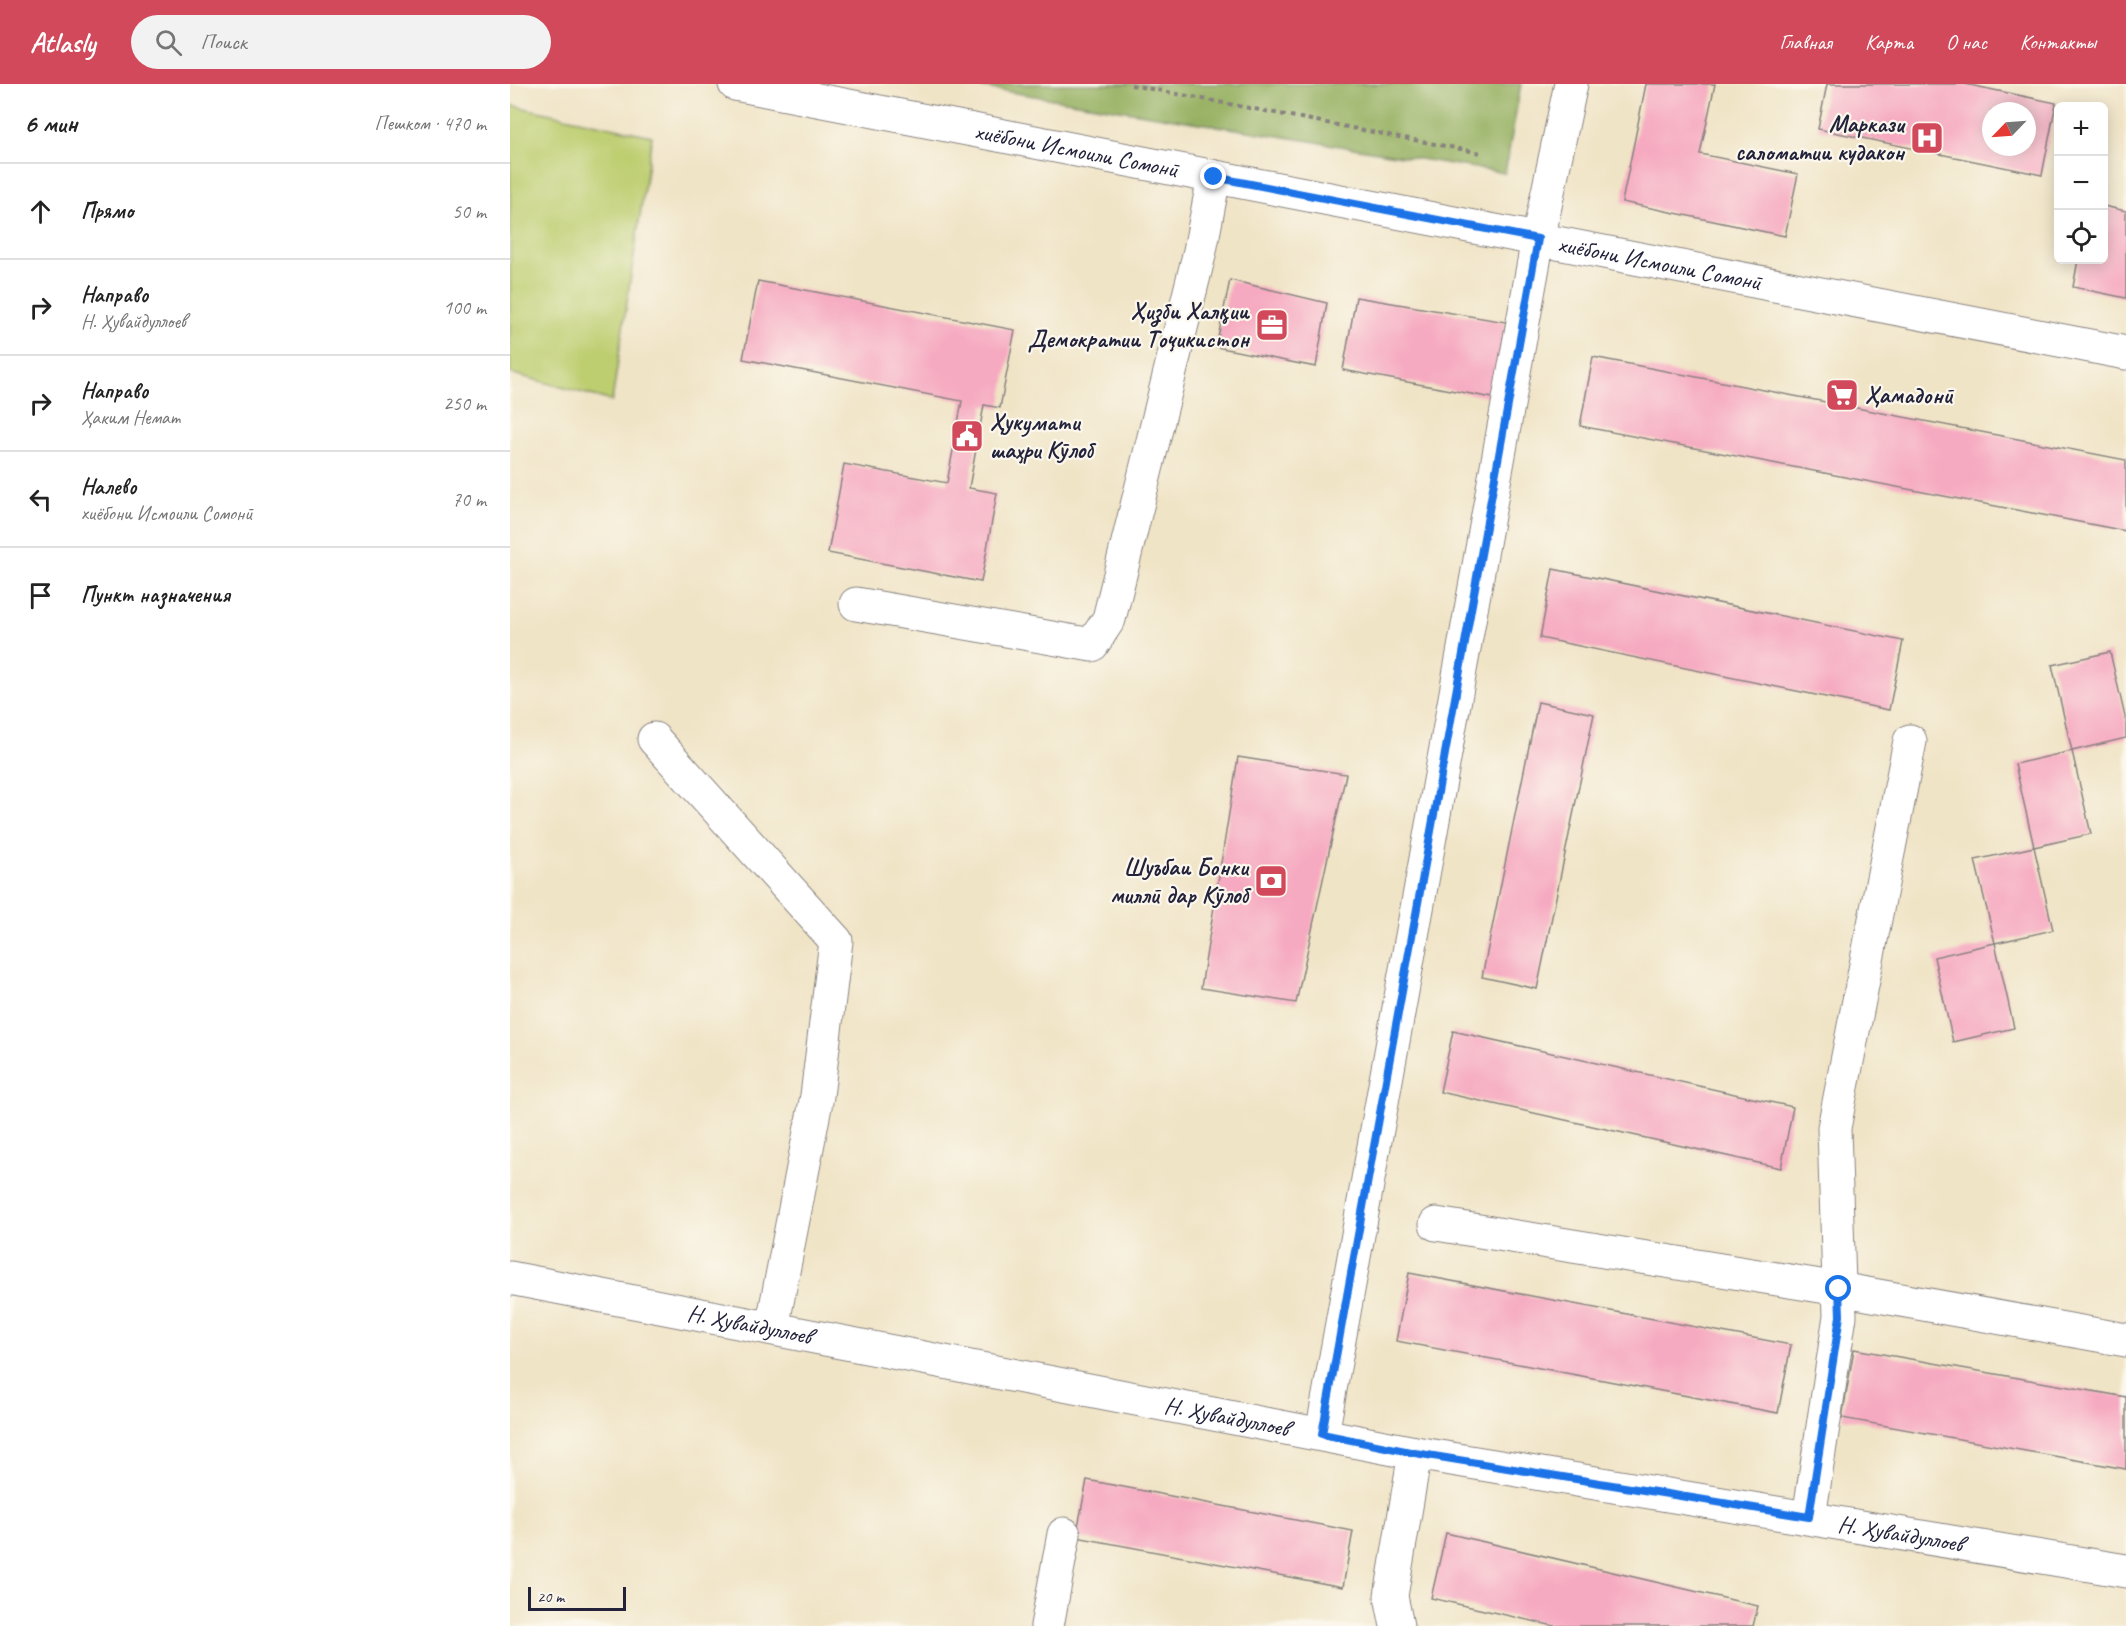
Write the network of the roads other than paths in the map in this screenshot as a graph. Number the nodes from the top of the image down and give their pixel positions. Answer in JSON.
{"nodes":[{"id":1,"x":735,"y":84,"type":"edge"},
{"id":2,"x":1570,"y":84,"type":"edge"},
{"id":3,"x":1214,"y":177,"type":"junction"},
{"id":4,"x":1538,"y":239,"type":"junction"},
{"id":5,"x":2126,"y":353,"type":"edge"},
{"id":6,"x":856,"y":604,"type":"dead end"},
{"id":7,"x":654,"y":739,"type":"dead end"},
{"id":8,"x":1910,"y":741,"type":"dead end"},
{"id":9,"x":1436,"y":1224,"type":"dead end"},
{"id":10,"x":510,"y":1278,"type":"edge"},
{"id":11,"x":1839,"y":1289,"type":"junction"},
{"id":12,"x":772,"y":1328,"type":"junction"},
{"id":13,"x":2126,"y":1340,"type":"edge"},
{"id":14,"x":1322,"y":1434,"type":"junction"},
{"id":15,"x":1415,"y":1453,"type":"junction"},
{"id":16,"x":1809,"y":1517,"type":"junction"},
{"id":17,"x":1064,"y":1534,"type":"dead end"},
{"id":18,"x":2126,"y":1571,"type":"edge"},
{"id":19,"x":1047,"y":1626,"type":"edge"},
{"id":20,"x":1397,"y":1626,"type":"edge"}],
"edges":[{"from":1,"to":3,"type":"street","name":"хиёбони Исмоили Сомонӣ"},
{"from":2,"to":4,"type":"street"},
{"from":3,"to":4,"type":"street","name":"хиёбони Исмоили Сомонӣ"},
{"from":3,"to":6,"type":"street"},
{"from":4,"to":5,"type":"street","name":"хиёбони Исмоили Сомонӣ"},
{"from":4,"to":14,"type":"street"},
{"from":7,"to":12,"type":"street"},
{"from":8,"to":11,"type":"street"},
{"from":9,"to":11,"type":"street"},
{"from":10,"to":12,"type":"street","name":"Н. Ҳувайдуллоев"},
{"from":11,"to":13,"type":"street"},
{"from":11,"to":16,"type":"street"},
{"from":12,"to":14,"type":"street","name":"Н. Ҳувайдуллоев"},
{"from":14,"to":15,"type":"street","name":"Н. Ҳувайдуллоев"},
{"from":15,"to":16,"type":"street","name":"Н. Ҳувайдуллоев"},
{"from":15,"to":20,"type":"street"},
{"from":16,"to":18,"type":"street","name":"Н. Ҳувайдуллоев"},
{"from":17,"to":19,"type":"street"}]}
